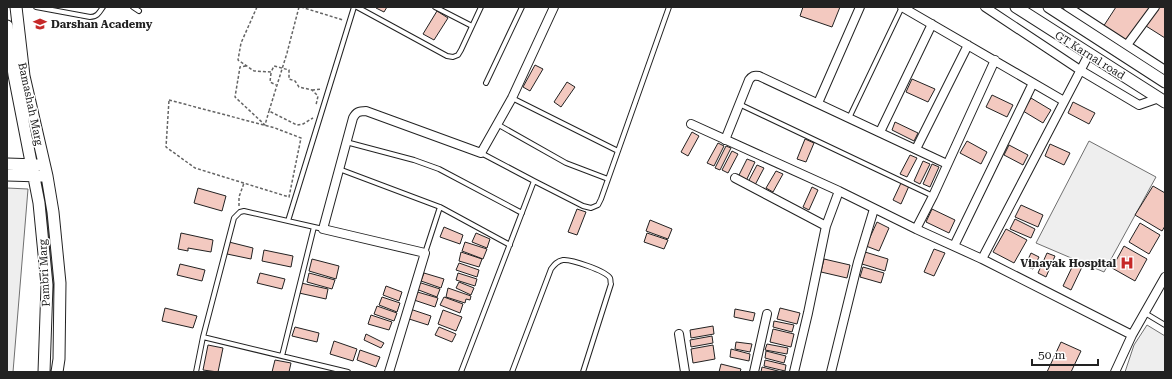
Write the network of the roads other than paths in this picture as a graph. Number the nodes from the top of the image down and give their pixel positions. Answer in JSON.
{"nodes":[{"id":1,"x":16,"y":7,"type":"edge"},
{"id":2,"x":36,"y":7,"type":"edge"},
{"id":3,"x":103,"y":7,"type":"edge"},
{"id":4,"x":133,"y":7,"type":"edge"},
{"id":5,"x":356,"y":7,"type":"edge"},
{"id":6,"x":435,"y":7,"type":"edge"},
{"id":7,"x":481,"y":7,"type":"edge"},
{"id":8,"x":522,"y":7,"type":"edge"},
{"id":9,"x":554,"y":7,"type":"edge"},
{"id":10,"x":669,"y":7,"type":"edge"},
{"id":11,"x":860,"y":7,"type":"edge"},
{"id":12,"x":902,"y":7,"type":"edge"},
{"id":13,"x":985,"y":7,"type":"edge"},
{"id":14,"x":1016,"y":7,"type":"edge"},
{"id":15,"x":1049,"y":7,"type":"edge"},
{"id":16,"x":1068,"y":7,"type":"edge"},
{"id":17,"x":1155,"y":7,"type":"edge"},
{"id":18,"x":139,"y":11,"type":"dead end"},
{"id":19,"x":932,"y":24,"type":"junction"},
{"id":20,"x":472,"y":26,"type":"junction"},
{"id":21,"x":10,"y":31,"type":"edge"},
{"id":22,"x":968,"y":44,"type":"junction"},
{"id":23,"x":1127,"y":45,"type":"junction"},
{"id":24,"x":1088,"y":54,"type":"junction"},
{"id":25,"x":995,"y":60,"type":"junction"},
{"id":26,"x":1080,"y":70,"type":"junction"},
{"id":27,"x":1165,"y":70,"type":"edge"},
{"id":28,"x":1165,"y":82,"type":"edge"},
{"id":29,"x":486,"y":83,"type":"dead end"},
{"id":30,"x":1033,"y":83,"type":"junction"},
{"id":31,"x":512,"y":98,"type":"junction"},
{"id":32,"x":1162,"y":100,"type":"edge"},
{"id":33,"x":1064,"y":101,"type":"junction"},
{"id":34,"x":818,"y":103,"type":"junction"},
{"id":35,"x":739,"y":104,"type":"junction"},
{"id":36,"x":849,"y":118,"type":"junction"},
{"id":37,"x":497,"y":124,"type":"junction"},
{"id":38,"x":691,"y":124,"type":"dead end"},
{"id":39,"x":880,"y":132,"type":"junction"},
{"id":40,"x":725,"y":140,"type":"junction"},
{"id":41,"x":346,"y":142,"type":"junction"},
{"id":42,"x":916,"y":149,"type":"junction"},
{"id":43,"x":618,"y":151,"type":"junction"},
{"id":44,"x":481,"y":153,"type":"junction"},
{"id":45,"x":7,"y":164,"type":"edge"},
{"id":46,"x":947,"y":164,"type":"junction"},
{"id":47,"x":339,"y":169,"type":"junction"},
{"id":48,"x":33,"y":170,"type":"junction"},
{"id":49,"x":46,"y":171,"type":"junction"},
{"id":50,"x":7,"y":175,"type":"edge"},
{"id":51,"x":734,"y":178,"type":"dead end"},
{"id":52,"x":608,"y":179,"type":"junction"},
{"id":53,"x":534,"y":181,"type":"junction"},
{"id":54,"x":839,"y":191,"type":"junction"},
{"id":55,"x":933,"y":196,"type":"junction"},
{"id":56,"x":440,"y":207,"type":"junction"},
{"id":57,"x":874,"y":209,"type":"junction"},
{"id":58,"x":522,"y":213,"type":"junction"},
{"id":59,"x":288,"y":221,"type":"junction"},
{"id":60,"x":826,"y":226,"type":"junction"},
{"id":61,"x":314,"y":227,"type":"junction"},
{"id":62,"x":323,"y":229,"type":"junction"},
{"id":63,"x":916,"y":229,"type":"junction"},
{"id":64,"x":510,"y":245,"type":"junction"},
{"id":65,"x":954,"y":246,"type":"junction"},
{"id":66,"x":425,"y":253,"type":"junction"},
{"id":67,"x":982,"y":259,"type":"junction"},
{"id":68,"x":1165,"y":277,"type":"edge"},
{"id":69,"x":1144,"y":312,"type":"junction"},
{"id":70,"x":767,"y":314,"type":"dead end"},
{"id":71,"x":1165,"y":325,"type":"edge"},
{"id":72,"x":679,"y":334,"type":"dead end"},
{"id":73,"x":1132,"y":335,"type":"junction"},
{"id":74,"x":203,"y":337,"type":"junction"},
{"id":75,"x":282,"y":356,"type":"junction"},
{"id":76,"x":44,"y":372,"type":"edge"},
{"id":77,"x":58,"y":372,"type":"edge"},
{"id":78,"x":196,"y":372,"type":"edge"},
{"id":79,"x":348,"y":372,"type":"edge"},
{"id":80,"x":388,"y":372,"type":"edge"},
{"id":81,"x":461,"y":372,"type":"edge"},
{"id":82,"x":512,"y":372,"type":"edge"},
{"id":83,"x":582,"y":372,"type":"edge"},
{"id":84,"x":686,"y":372,"type":"edge"},
{"id":85,"x":754,"y":372,"type":"edge"},
{"id":86,"x":794,"y":372,"type":"edge"},
{"id":87,"x":831,"y":372,"type":"edge"},
{"id":88,"x":1115,"y":372,"type":"edge"}],
"edges":[{"from":1,"to":21,"type":"street","name":"Bamashah Marg"},
{"from":2,"to":3,"type":"lane"},
{"from":4,"to":18,"type":"lane"},
{"from":5,"to":20,"type":"lane"},
{"from":5,"to":59,"type":"lane"},
{"from":6,"to":20,"type":"lane"},
{"from":7,"to":20,"type":"lane"},
{"from":8,"to":29,"type":"lane"},
{"from":9,"to":31,"type":"street"},
{"from":10,"to":43,"type":"lane"},
{"from":11,"to":34,"type":"street"},
{"from":12,"to":19,"type":"street"},
{"from":12,"to":36,"type":"lane"},
{"from":13,"to":26,"type":"street"},
{"from":14,"to":24,"type":"street","name":"GT Karnal road"},
{"from":15,"to":28,"type":"street","name":"GT Karnal road"},
{"from":16,"to":23,"type":"street"},
{"from":17,"to":23,"type":"street"},
{"from":19,"to":22,"type":"street"},
{"from":19,"to":39,"type":"street"},
{"from":21,"to":48,"type":"street","name":"Bamashah Marg"},
{"from":21,"to":49,"type":"street","name":"Bamashah Marg"},
{"from":22,"to":25,"type":"street"},
{"from":22,"to":42,"type":"street"},
{"from":23,"to":27,"type":"street"},
{"from":24,"to":26,"type":"street"},
{"from":24,"to":32,"type":"street","name":"GT Karnal road"},
{"from":25,"to":30,"type":"street"},
{"from":25,"to":46,"type":"street"},
{"from":26,"to":32,"type":"street"},
{"from":26,"to":33,"type":"street"},
{"from":30,"to":33,"type":"street"},
{"from":30,"to":65,"type":"street"},
{"from":31,"to":37,"type":"street"},
{"from":31,"to":43,"type":"lane"},
{"from":33,"to":67,"type":"street"},
{"from":34,"to":35,"type":"street"},
{"from":34,"to":36,"type":"street"},
{"from":35,"to":40,"type":"street"},
{"from":35,"to":55,"type":"lane"},
{"from":36,"to":39,"type":"street"},
{"from":37,"to":44,"type":"street"},
{"from":37,"to":52,"type":"lane"},
{"from":38,"to":40,"type":"street"},
{"from":39,"to":42,"type":"street"},
{"from":40,"to":54,"type":"street"},
{"from":41,"to":44,"type":"street"},
{"from":41,"to":47,"type":"street"},
{"from":41,"to":58,"type":"lane"},
{"from":42,"to":46,"type":"street"},
{"from":43,"to":52,"type":"lane"},
{"from":44,"to":53,"type":"lane"},
{"from":45,"to":48,"type":"street"},
{"from":46,"to":55,"type":"street"},
{"from":47,"to":56,"type":"lane"},
{"from":47,"to":62,"type":"street"},
{"from":48,"to":49,"type":"street"},
{"from":48,"to":50,"type":"street"},
{"from":48,"to":76,"type":"street","name":"Pambri Marg"},
{"from":49,"to":77,"type":"street","name":"Pambri Marg"},
{"from":51,"to":60,"type":"street"},
{"from":52,"to":53,"type":"lane"},
{"from":53,"to":58,"type":"lane"},
{"from":54,"to":57,"type":"street"},
{"from":54,"to":60,"type":"street"},
{"from":55,"to":63,"type":"street"},
{"from":56,"to":64,"type":"lane"},
{"from":56,"to":66,"type":"lane"},
{"from":57,"to":63,"type":"street"},
{"from":57,"to":87,"type":"street"},
{"from":58,"to":64,"type":"lane"},
{"from":59,"to":61,"type":"lane"},
{"from":59,"to":74,"type":"lane"},
{"from":60,"to":86,"type":"street"},
{"from":61,"to":62,"type":"lane"},
{"from":61,"to":75,"type":"lane"},
{"from":62,"to":66,"type":"street"},
{"from":63,"to":65,"type":"street"},
{"from":64,"to":81,"type":"lane"},
{"from":65,"to":67,"type":"street"},
{"from":66,"to":80,"type":"street"},
{"from":67,"to":73,"type":"street"},
{"from":68,"to":69,"type":"street"},
{"from":69,"to":71,"type":"lane"},
{"from":69,"to":73,"type":"street"},
{"from":70,"to":85,"type":"street"},
{"from":72,"to":84,"type":"street"},
{"from":73,"to":88,"type":"street"},
{"from":74,"to":75,"type":"lane"},
{"from":74,"to":78,"type":"lane"},
{"from":75,"to":79,"type":"lane"},
{"from":82,"to":83,"type":"lane"}]}
